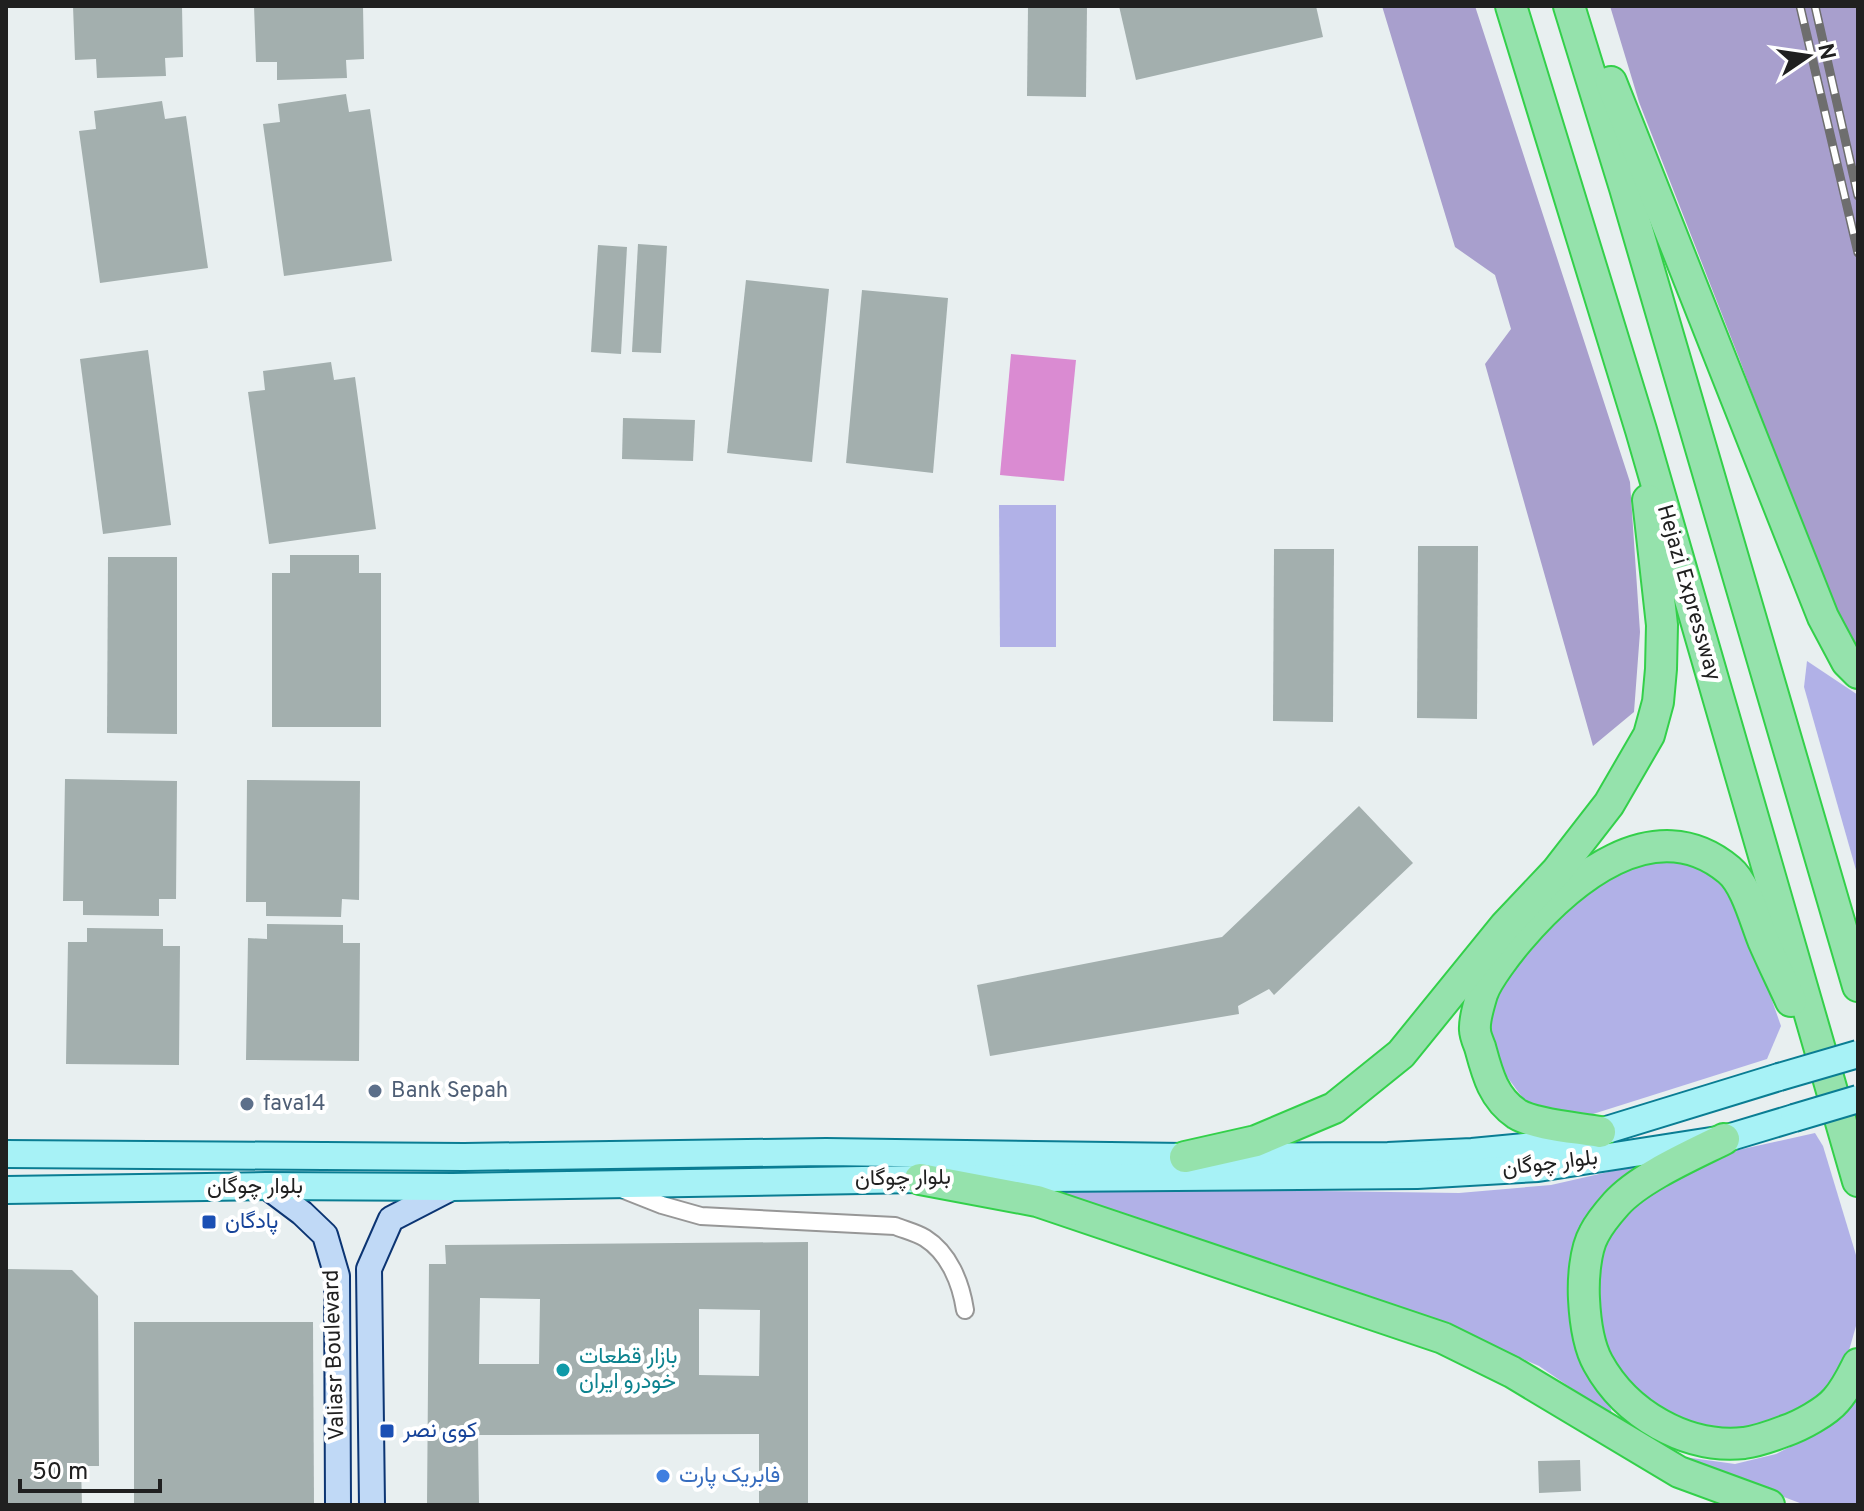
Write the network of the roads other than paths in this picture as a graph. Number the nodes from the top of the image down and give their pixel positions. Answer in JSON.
{"nodes":[{"id":1,"x":1511,"y":6,"type":"edge"},
{"id":2,"x":1569,"y":6,"type":"edge"},
{"id":3,"x":1578,"y":6,"type":"edge"},
{"id":4,"x":1641,"y":430,"type":"junction"},
{"id":5,"x":1858,"y":673,"type":"edge"},
{"id":6,"x":1858,"y":986,"type":"edge"},
{"id":7,"x":1816,"y":1031,"type":"junction"},
{"id":8,"x":1858,"y":1054,"type":"edge"},
{"id":9,"x":1858,"y":1099,"type":"edge"},
{"id":10,"x":1600,"y":1132,"type":"junction"},
{"id":11,"x":1724,"y":1139,"type":"junction"},
{"id":12,"x":6,"y":1154,"type":"edge"},
{"id":13,"x":1185,"y":1157,"type":"junction"},
{"id":14,"x":920,"y":1179,"type":"junction"},
{"id":15,"x":1858,"y":1181,"type":"edge"},
{"id":16,"x":608,"y":1183,"type":"junction"},
{"id":17,"x":266,"y":1186,"type":"junction"},
{"id":18,"x":453,"y":1187,"type":"junction"},
{"id":19,"x":6,"y":1190,"type":"edge"},
{"id":20,"x":965,"y":1310,"type":"dead end"},
{"id":21,"x":1858,"y":1364,"type":"edge"},
{"id":22,"x":371,"y":1394,"type":"junction"},
{"id":23,"x":338,"y":1400,"type":"junction"},
{"id":24,"x":338,"y":1505,"type":"edge"},
{"id":25,"x":372,"y":1505,"type":"edge"},
{"id":26,"x":1769,"y":1505,"type":"edge"}],
"edges":[{"from":1,"to":4,"type":"highway","name":"Hejazi Expressway"},
{"from":2,"to":6,"type":"highway"},
{"from":3,"to":5,"type":"highway"},
{"from":4,"to":7,"type":"highway","name":"Hejazi Expressway"},
{"from":4,"to":13,"type":"highway"},
{"from":7,"to":10,"type":"highway"},
{"from":7,"to":15,"type":"highway","name":"Hejazi Expressway"},
{"from":8,"to":10,"type":"main road","name":"بلوار چوگان","bridge":true},
{"from":9,"to":11,"type":"main road","name":"بلوار چوگان","bridge":true},
{"from":10,"to":13,"type":"main road","name":"بلوار چوگان"},
{"from":11,"to":14,"type":"main road","name":"بلوار چوگان"},
{"from":11,"to":21,"type":"highway"},
{"from":12,"to":13,"type":"main road","name":"بلوار چوگان"},
{"from":14,"to":16,"type":"main road","name":"بلوار چوگان"},
{"from":14,"to":26,"type":"highway"},
{"from":16,"to":18,"type":"main road","name":"بلوار چوگان"},
{"from":16,"to":20,"type":"street"},
{"from":17,"to":18,"type":"main road","name":"بلوار چوگان"},
{"from":17,"to":19,"type":"main road","name":"بلوار چوگان"},
{"from":17,"to":23,"type":"main road","name":"Valiasr Boulevard"},
{"from":18,"to":22,"type":"main road","name":"Valiasr Boulevard"},
{"from":22,"to":23,"type":"main road"},
{"from":22,"to":25,"type":"main road","name":"Valiasr Boulevard"},
{"from":23,"to":24,"type":"main road","name":"Valiasr Boulevard"}]}
